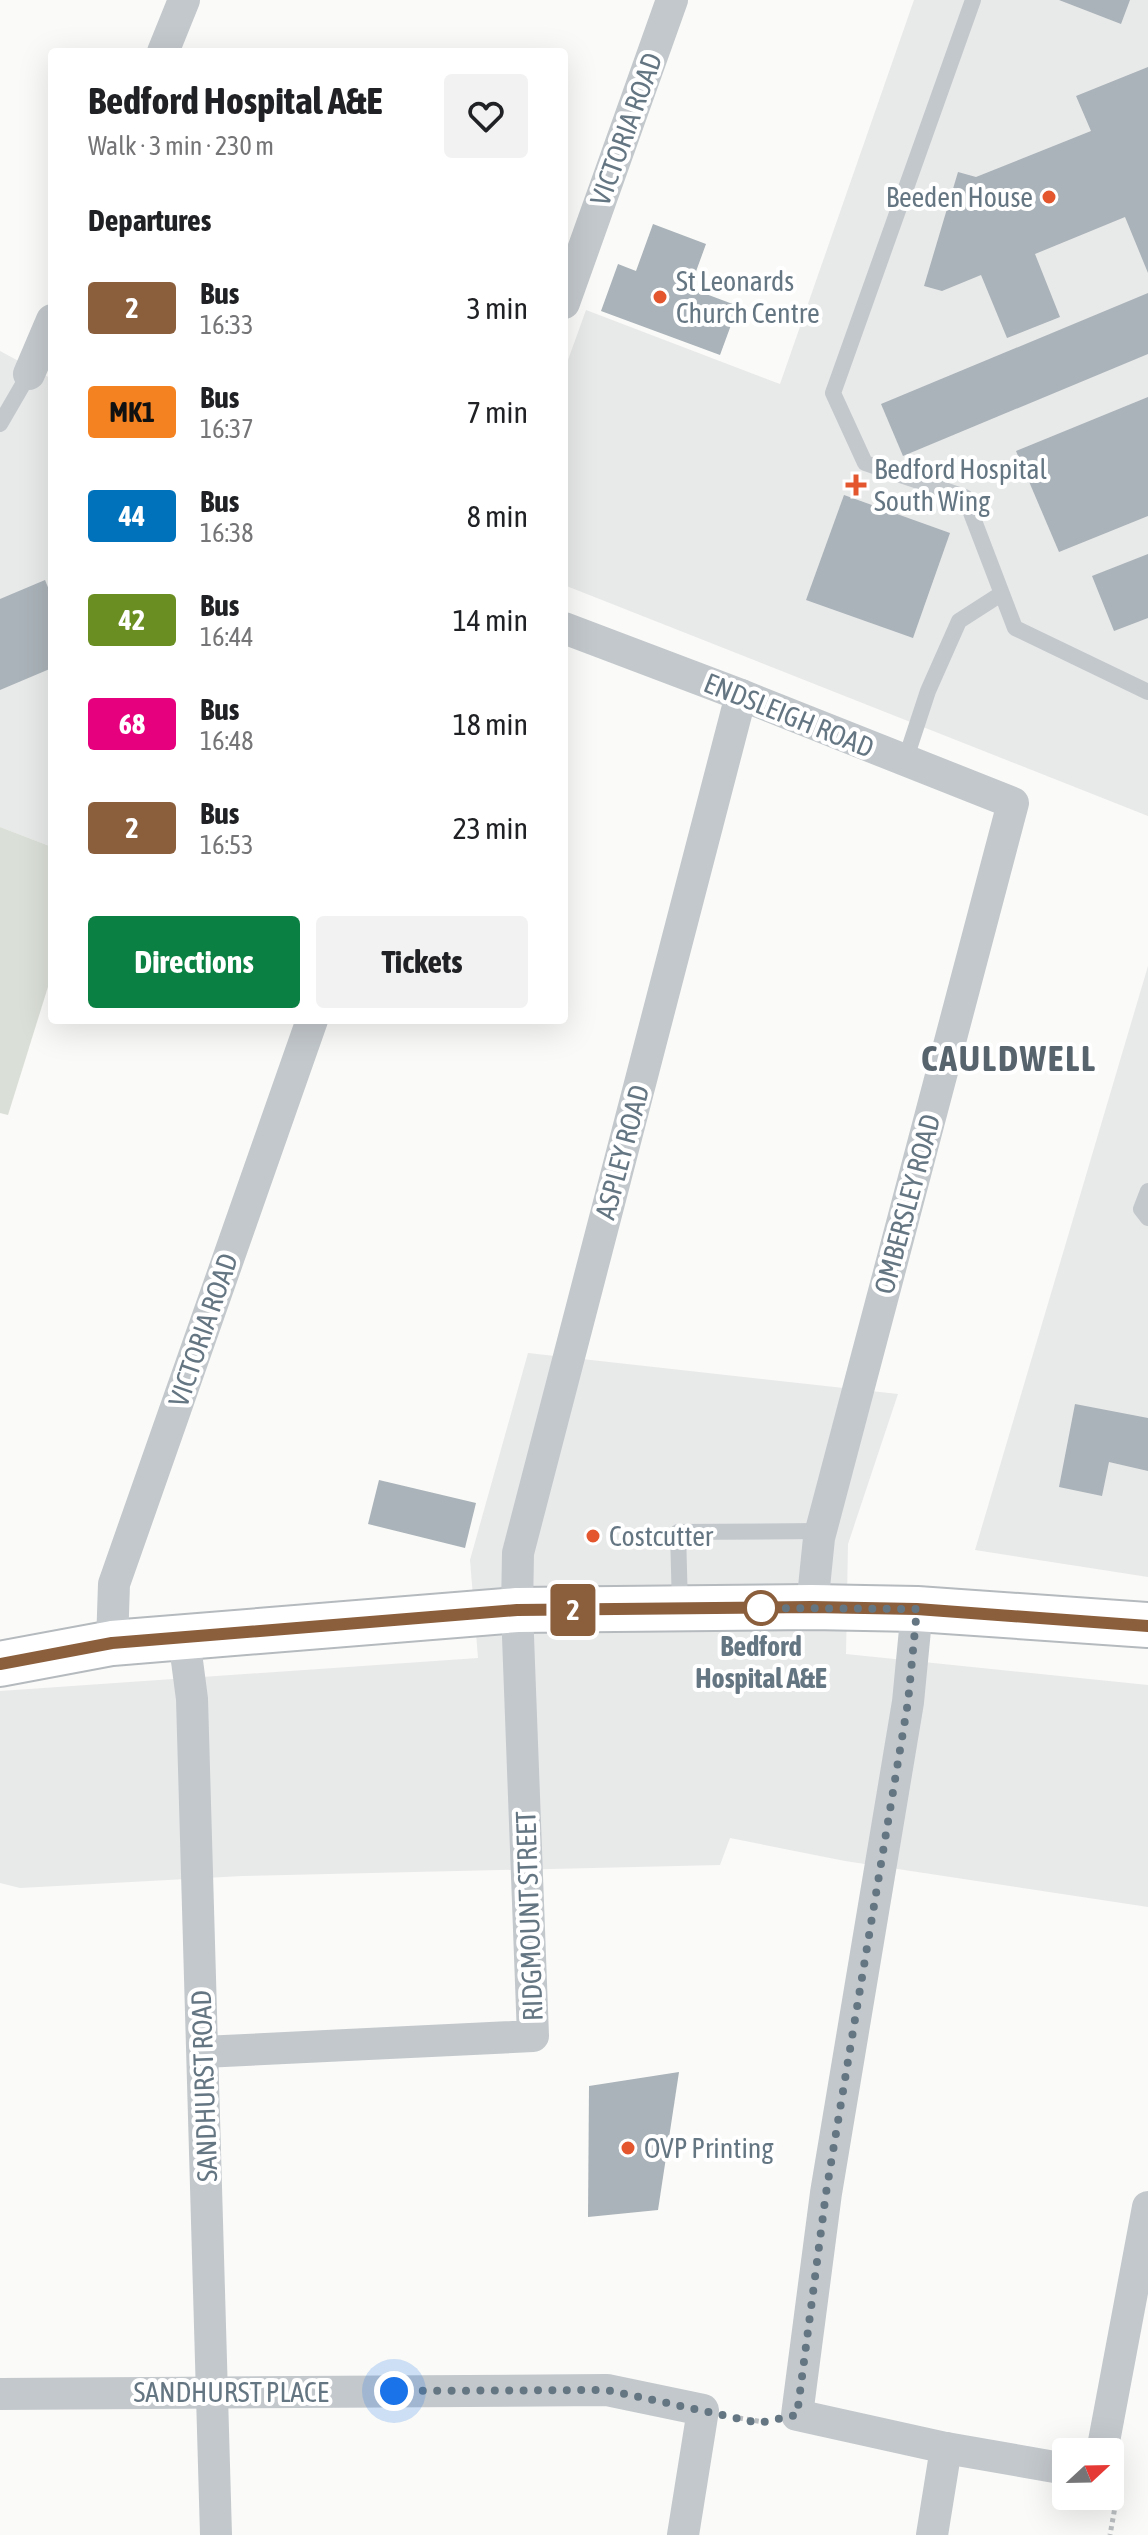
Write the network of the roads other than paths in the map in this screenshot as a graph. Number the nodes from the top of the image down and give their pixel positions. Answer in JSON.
{"nodes":[{"id":1,"x":184,"y":0,"type":"edge"},
{"id":2,"x":672,"y":0,"type":"edge"},
{"id":3,"x":973,"y":0,"type":"edge"},
{"id":4,"x":165,"y":48,"type":"edge"},
{"id":5,"x":568,"y":292,"type":"edge"},
{"id":6,"x":48,"y":329,"type":"edge"},
{"id":7,"x":29,"y":374,"type":"joint"},
{"id":8,"x":0,"y":424,"type":"edge"},
{"id":9,"x":1001,"y":594,"type":"junction"},
{"id":10,"x":568,"y":630,"type":"edge"},
{"id":11,"x":1148,"y":692,"type":"edge"},
{"id":12,"x":741,"y":695,"type":"junction"},
{"id":13,"x":905,"y":761,"type":"junction"},
{"id":14,"x":1013,"y":803,"type":"joint"},
{"id":15,"x":311,"y":1024,"type":"edge"},
{"id":16,"x":1148,"y":1191,"type":"edge"},
{"id":17,"x":1148,"y":1218,"type":"edge"},
{"id":18,"x":821,"y":1531,"type":"junction"},
{"id":19,"x":812,"y":1607,"type":"junction"},
{"id":20,"x":680,"y":1608,"type":"junction"},
{"id":21,"x":917,"y":1609,"type":"junction"},
{"id":22,"x":517,"y":1610,"type":"junction"},
{"id":23,"x":1148,"y":1625,"type":"edge"},
{"id":24,"x":184,"y":1638,"type":"junction"},
{"id":25,"x":112,"y":1643,"type":"junction"},
{"id":26,"x":0,"y":1664,"type":"edge"},
{"id":27,"x":203,"y":2052,"type":"junction"},
{"id":28,"x":1148,"y":2207,"type":"edge"},
{"id":29,"x":212,"y":2391,"type":"junction"},
{"id":30,"x":0,"y":2394,"type":"edge"},
{"id":31,"x":1105,"y":2438,"type":"edge"},
{"id":32,"x":946,"y":2448,"type":"junction"},
{"id":33,"x":1052,"y":2467,"type":"edge"},
{"id":34,"x":216,"y":2535,"type":"edge"},
{"id":35,"x":683,"y":2535,"type":"edge"},
{"id":36,"x":932,"y":2535,"type":"edge"}],
"edges":[{"from":1,"to":4,"type":"street"},
{"from":2,"to":5,"type":"street","name":"VICTORIA ROAD"},
{"from":3,"to":9,"type":"lane"},
{"from":6,"to":7,"type":"street"},
{"from":7,"to":8,"type":"lane"},
{"from":9,"to":11,"type":"lane"},
{"from":9,"to":13,"type":"lane"},
{"from":10,"to":12,"type":"street","name":"ENDSLEIGH ROAD"},
{"from":12,"to":13,"type":"street","name":"ENDSLEIGH ROAD"},
{"from":12,"to":22,"type":"street","name":"ASPLEY ROAD"},
{"from":13,"to":14,"type":"street","name":"ENDSLEIGH ROAD"},
{"from":14,"to":18,"type":"street","name":"OMBERSLEY ROAD"},
{"from":15,"to":25,"type":"street","name":"VICTORIA ROAD"},
{"from":16,"to":17,"type":"lane"},
{"from":18,"to":19,"type":"street","name":"OMBERSLEY ROAD"},
{"from":18,"to":20,"type":"lane"},
{"from":19,"to":20,"type":"main road"},
{"from":19,"to":21,"type":"main road"},
{"from":20,"to":22,"type":"main road"},
{"from":21,"to":23,"type":"main road"},
{"from":21,"to":32,"type":"street"},
{"from":22,"to":24,"type":"main road"},
{"from":22,"to":27,"type":"street","name":"RIDGMOUNT STREET"},
{"from":24,"to":25,"type":"main road"},
{"from":24,"to":27,"type":"street","name":"SANDHURST ROAD"},
{"from":25,"to":26,"type":"main road"},
{"from":27,"to":29,"type":"street","name":"SANDHURST ROAD"},
{"from":28,"to":31,"type":"street"},
{"from":29,"to":30,"type":"street","name":"SANDHURST PLACE"},
{"from":29,"to":34,"type":"street","name":"SANDHURST ROAD"},
{"from":29,"to":35,"type":"street","name":"SANDHURST PLACE"},
{"from":32,"to":33,"type":"street"},
{"from":32,"to":36,"type":"street"}]}
